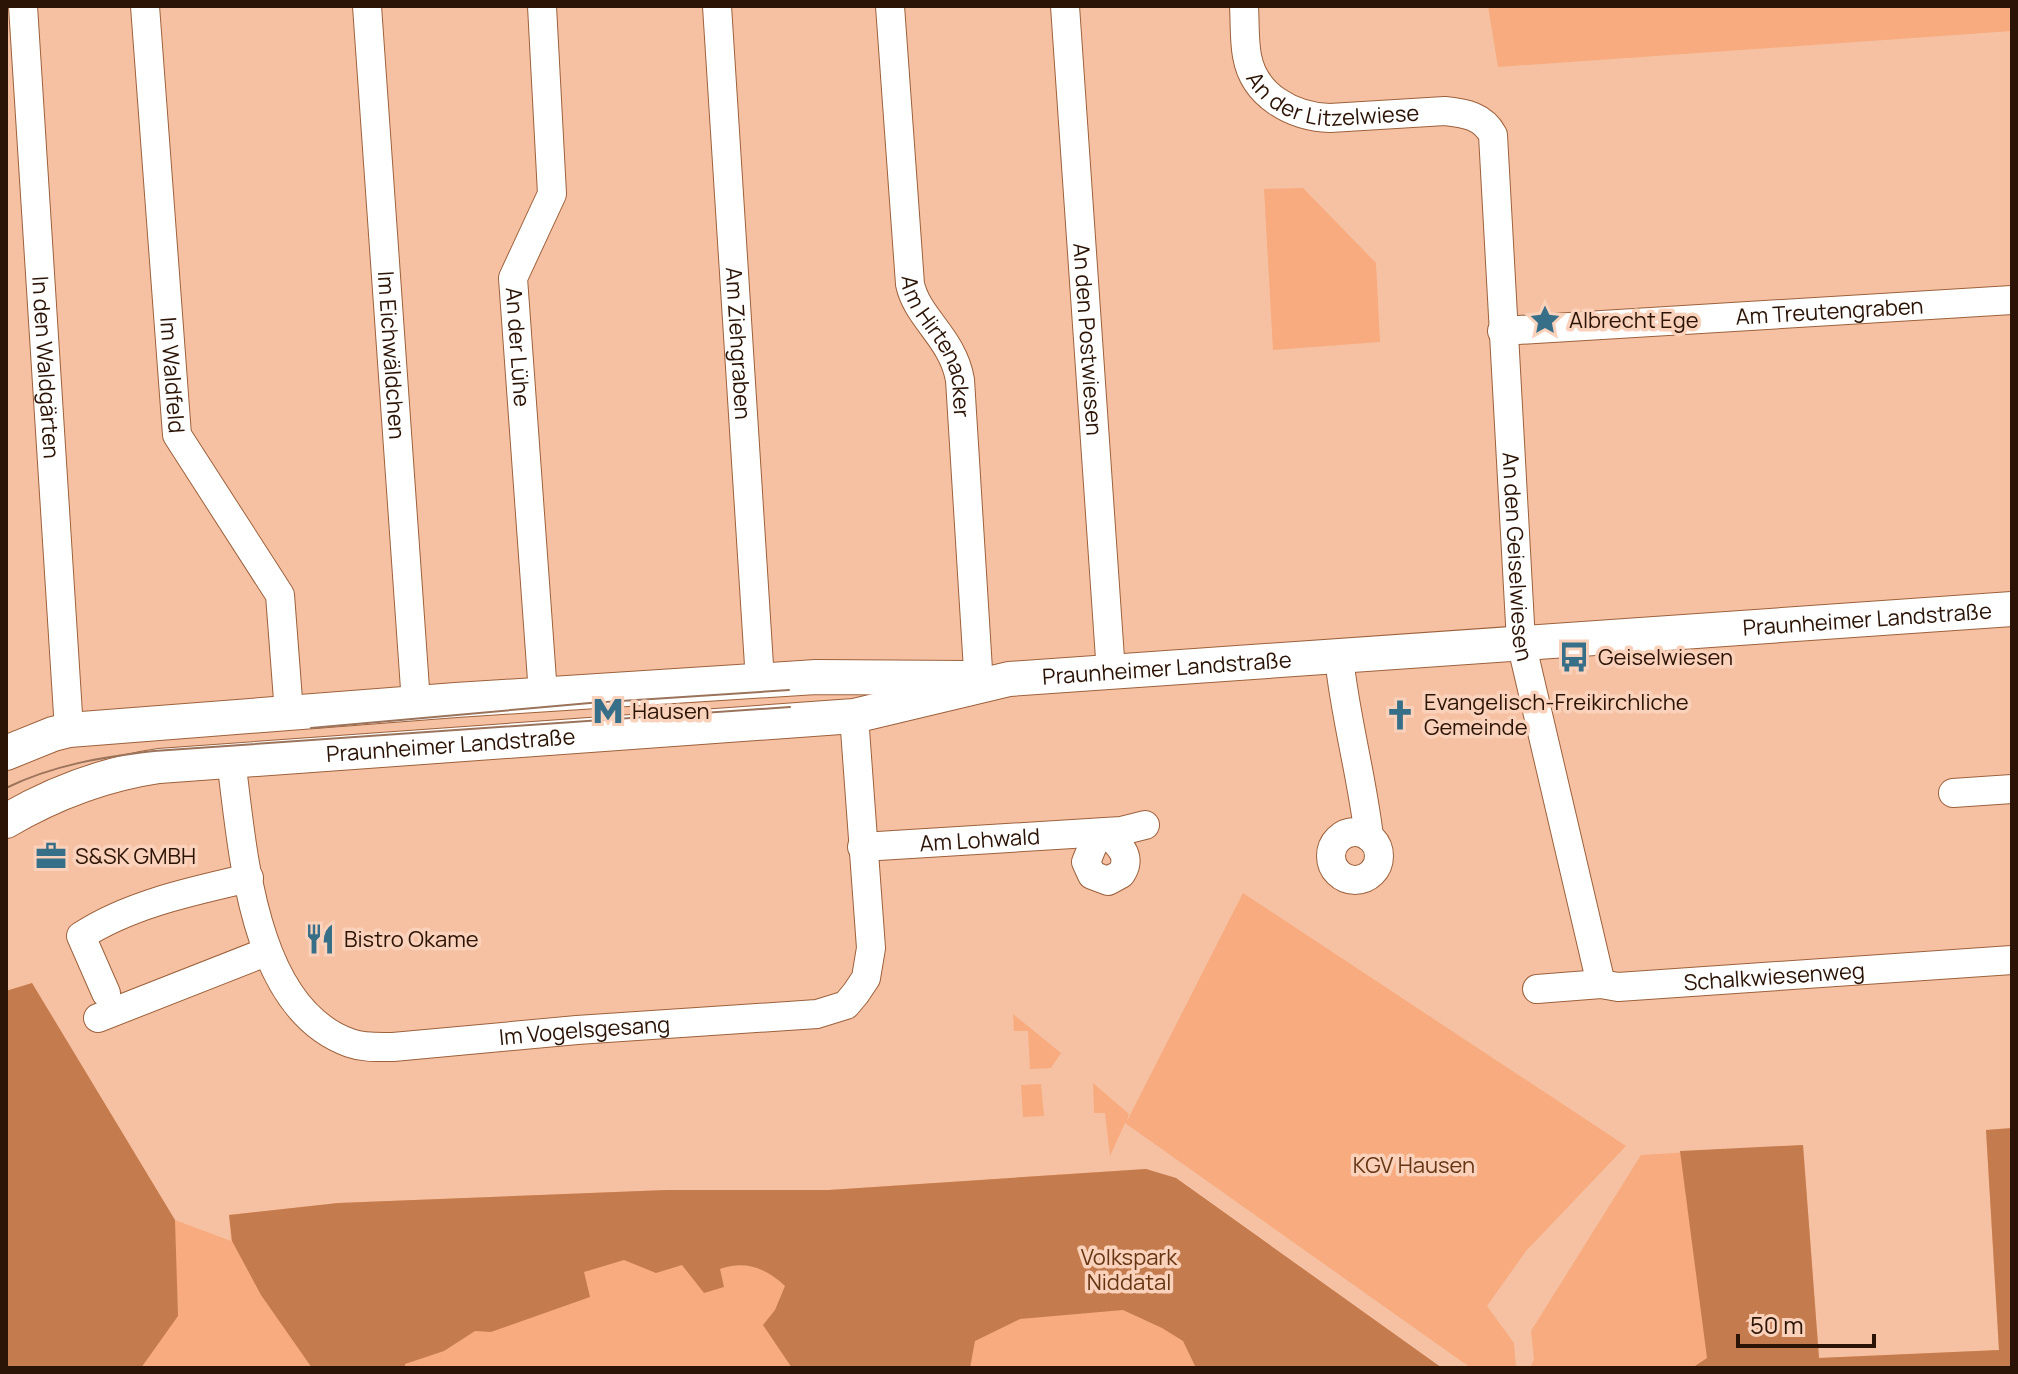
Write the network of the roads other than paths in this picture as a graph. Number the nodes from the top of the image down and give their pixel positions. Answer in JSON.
{"nodes":[{"id":1,"x":23,"y":6,"type":"edge"},
{"id":2,"x":145,"y":6,"type":"edge"},
{"id":3,"x":367,"y":6,"type":"edge"},
{"id":4,"x":542,"y":6,"type":"edge"},
{"id":5,"x":717,"y":6,"type":"edge"},
{"id":6,"x":890,"y":6,"type":"edge"},
{"id":7,"x":1065,"y":6,"type":"edge"},
{"id":8,"x":1244,"y":6,"type":"edge"},
{"id":9,"x":1486,"y":123,"type":"joint"},
{"id":10,"x":2012,"y":300,"type":"edge"},
{"id":11,"x":1502,"y":331,"type":"junction"},
{"id":12,"x":2012,"y":609,"type":"edge"},
{"id":13,"x":1521,"y":642,"type":"junction"},
{"id":14,"x":1339,"y":657,"type":"junction"},
{"id":15,"x":1111,"y":673,"type":"junction"},
{"id":16,"x":824,"y":677,"type":"junction"},
{"id":17,"x":760,"y":681,"type":"junction"},
{"id":18,"x":985,"y":682,"type":"junction"},
{"id":19,"x":543,"y":694,"type":"junction"},
{"id":20,"x":416,"y":703,"type":"junction"},
{"id":21,"x":289,"y":713,"type":"junction"},
{"id":22,"x":854,"y":716,"type":"junction"},
{"id":23,"x":69,"y":730,"type":"junction"},
{"id":24,"x":6,"y":753,"type":"edge"},
{"id":25,"x":231,"y":760,"type":"junction"},
{"id":26,"x":2012,"y":789,"type":"edge"},
{"id":27,"x":1953,"y":793,"type":"dead end"},
{"id":28,"x":6,"y":821,"type":"edge"},
{"id":29,"x":1145,"y":825,"type":"dead end"},
{"id":30,"x":1369,"y":837,"type":"dead end"},
{"id":31,"x":862,"y":847,"type":"junction"},
{"id":32,"x":249,"y":878,"type":"junction"},
{"id":33,"x":266,"y":952,"type":"junction"},
{"id":34,"x":2012,"y":960,"type":"edge"},
{"id":35,"x":1601,"y":984,"type":"junction"},
{"id":36,"x":1537,"y":989,"type":"dead end"}],
"edges":[{"from":1,"to":23,"type":"street","name":"In den Waldgärten"},
{"from":2,"to":21,"type":"street","name":"Im Waldfeld"},
{"from":3,"to":20,"type":"street","name":"Im Eichwäldchen"},
{"from":4,"to":19,"type":"street","name":"An der Lühe"},
{"from":5,"to":17,"type":"street","name":"Am Ziehgraben"},
{"from":6,"to":18,"type":"street","name":"Am Hirtenacker"},
{"from":7,"to":15,"type":"street","name":"An den Postwiesen"},
{"from":8,"to":9,"type":"street","name":"An der Litzelwiese"},
{"from":9,"to":11,"type":"street","name":"An den Geiselwiesen"},
{"from":10,"to":11,"type":"street","name":"Am Treutengraben"},
{"from":11,"to":13,"type":"street","name":"An den Geiselwiesen"},
{"from":12,"to":13,"type":"main road","name":"Praunheimer Landstraße"},
{"from":13,"to":14,"type":"main road","name":"Praunheimer Landstraße"},
{"from":13,"to":35,"type":"street","name":"An den Geiselwiesen"},
{"from":14,"to":15,"type":"main road","name":"Praunheimer Landstraße"},
{"from":14,"to":30,"type":"street"},
{"from":15,"to":18,"type":"main road","name":"Praunheimer Landstraße"},
{"from":16,"to":17,"type":"main road","name":"Praunheimer Landstraße"},
{"from":16,"to":18,"type":"main road","name":"Praunheimer Landstraße"},
{"from":16,"to":22,"type":"main road"},
{"from":17,"to":19,"type":"main road","name":"Praunheimer Landstraße"},
{"from":18,"to":22,"type":"main road","name":"Praunheimer Landstraße"},
{"from":19,"to":20,"type":"main road","name":"Praunheimer Landstraße"},
{"from":20,"to":21,"type":"main road","name":"Praunheimer Landstraße"},
{"from":21,"to":23,"type":"main road","name":"Praunheimer Landstraße"},
{"from":22,"to":25,"type":"main road","name":"Praunheimer Landstraße"},
{"from":22,"to":31,"type":"street","name":"Im Vogelsgesang"},
{"from":23,"to":24,"type":"main road","name":"Praunheimer Landstraße"},
{"from":25,"to":28,"type":"main road","name":"Praunheimer Landstraße"},
{"from":25,"to":32,"type":"street","name":"Im Vogelsgesang"},
{"from":26,"to":27,"type":"street"},
{"from":29,"to":31,"type":"street","name":"Am Lohwald"},
{"from":31,"to":33,"type":"street","name":"Im Vogelsgesang"},
{"from":32,"to":33,"type":"street","name":"Im Vogelsgesang"},
{"from":32,"to":33,"type":"street"},
{"from":34,"to":35,"type":"street","name":"Schalkwiesenweg"},
{"from":35,"to":36,"type":"street","name":"Schalkwiesenweg"}]}
